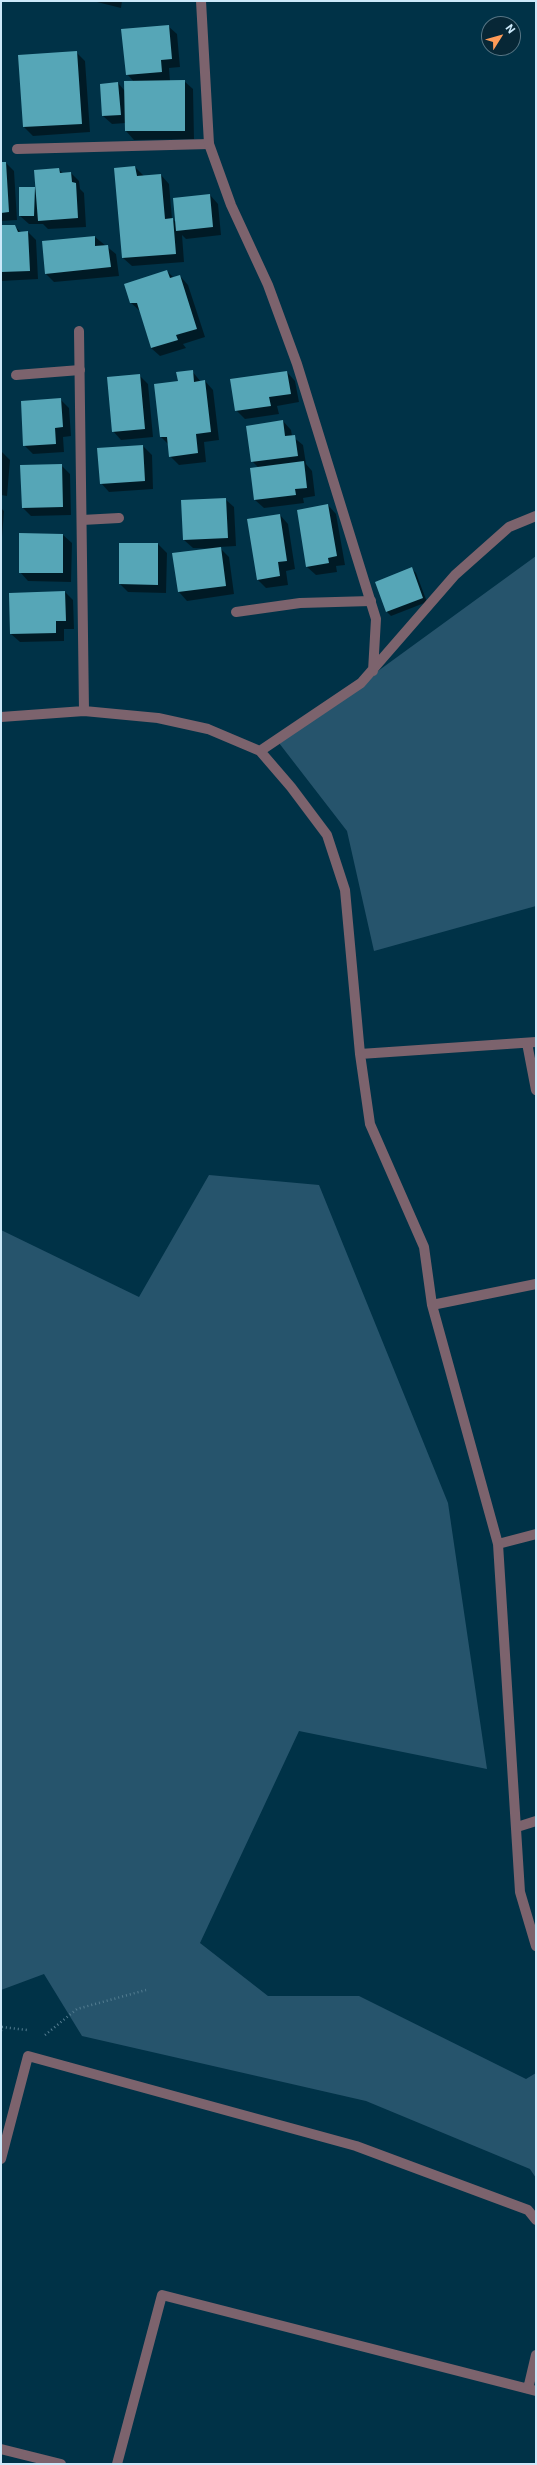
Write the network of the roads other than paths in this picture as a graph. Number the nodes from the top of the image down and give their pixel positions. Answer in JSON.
{"nodes":[{"id":1,"x":201,"y":1,"type":"edge"},
{"id":2,"x":209,"y":144,"type":"junction"},
{"id":3,"x":17,"y":149,"type":"dead end"},
{"id":4,"x":79,"y":331,"type":"dead end"},
{"id":5,"x":80,"y":370,"type":"junction"},
{"id":6,"x":16,"y":375,"type":"dead end"},
{"id":7,"x":536,"y":516,"type":"edge"},
{"id":8,"x":119,"y":518,"type":"dead end"},
{"id":9,"x":82,"y":520,"type":"junction"},
{"id":10,"x":371,"y":601,"type":"junction"},
{"id":11,"x":236,"y":612,"type":"dead end"},
{"id":12,"x":373,"y":672,"type":"junction"},
{"id":13,"x":84,"y":711,"type":"junction"},
{"id":14,"x":1,"y":717,"type":"edge"},
{"id":15,"x":260,"y":751,"type":"junction"},
{"id":16,"x":532,"y":1043,"type":"edge"},
{"id":17,"x":360,"y":1054,"type":"junction"},
{"id":18,"x":536,"y":1090,"type":"edge"},
{"id":19,"x":536,"y":1284,"type":"edge"},
{"id":20,"x":432,"y":1305,"type":"junction"},
{"id":21,"x":536,"y":1534,"type":"edge"},
{"id":22,"x":498,"y":1544,"type":"junction"},
{"id":23,"x":536,"y":1821,"type":"edge"},
{"id":24,"x":517,"y":1827,"type":"junction"},
{"id":25,"x":536,"y":1946,"type":"edge"},
{"id":26,"x":1,"y":2159,"type":"edge"},
{"id":27,"x":536,"y":2220,"type":"edge"},
{"id":28,"x":536,"y":2355,"type":"edge"},
{"id":29,"x":532,"y":2390,"type":"edge"},
{"id":30,"x":1,"y":2449,"type":"edge"},
{"id":31,"x":61,"y":2464,"type":"edge"},
{"id":32,"x":117,"y":2464,"type":"edge"}],
"edges":[{"from":1,"to":2,"type":"street"},
{"from":2,"to":3,"type":"street"},
{"from":2,"to":10,"type":"street"},
{"from":4,"to":5,"type":"street"},
{"from":5,"to":6,"type":"street"},
{"from":5,"to":9,"type":"street"},
{"from":7,"to":12,"type":"street"},
{"from":8,"to":9,"type":"street"},
{"from":9,"to":13,"type":"street"},
{"from":10,"to":11,"type":"street"},
{"from":10,"to":12,"type":"street"},
{"from":12,"to":15,"type":"street"},
{"from":13,"to":14,"type":"street"},
{"from":13,"to":15,"type":"street"},
{"from":15,"to":17,"type":"street"},
{"from":16,"to":17,"type":"street"},
{"from":16,"to":18,"type":"street"},
{"from":17,"to":20,"type":"street"},
{"from":19,"to":20,"type":"street"},
{"from":20,"to":22,"type":"street"},
{"from":21,"to":22,"type":"street"},
{"from":22,"to":24,"type":"street"},
{"from":23,"to":24,"type":"street"},
{"from":24,"to":25,"type":"street"},
{"from":26,"to":27,"type":"street"},
{"from":28,"to":29,"type":"street"},
{"from":29,"to":32,"type":"street"},
{"from":30,"to":31,"type":"street"}]}
